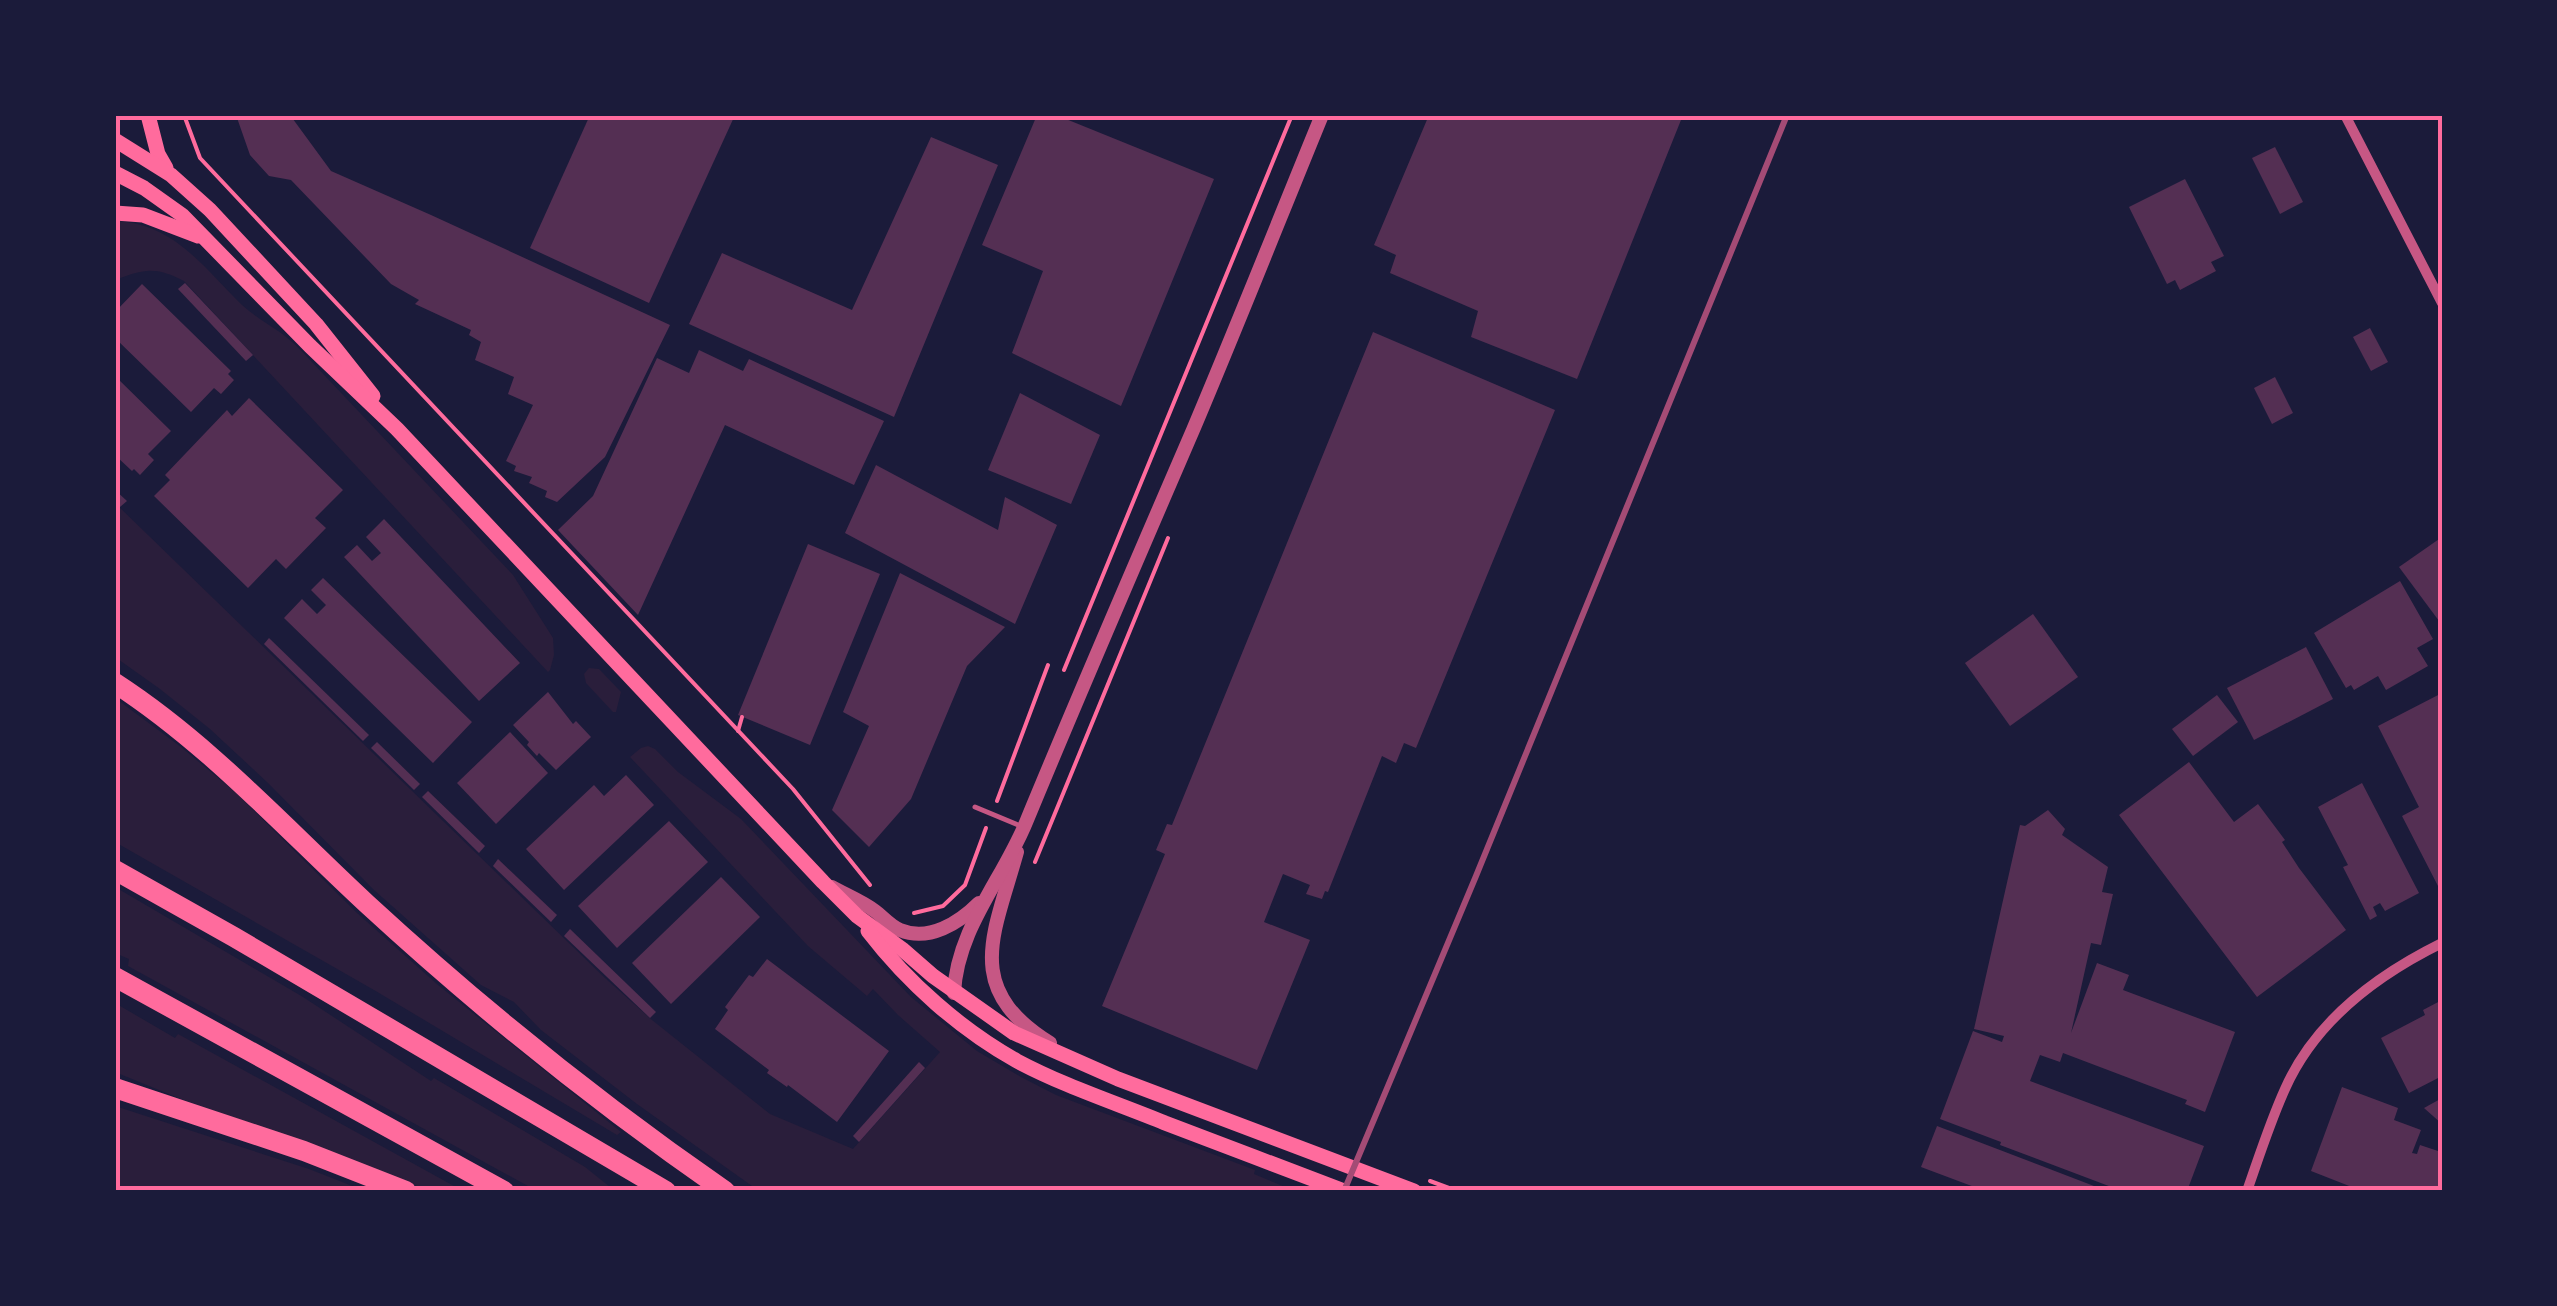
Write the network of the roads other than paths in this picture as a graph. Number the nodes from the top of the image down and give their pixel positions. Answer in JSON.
{"nodes":[{"id":1,"x":148,"y":115,"type":"edge"},
{"id":2,"x":1322,"y":115,"type":"edge"},
{"id":3,"x":2345,"y":115,"type":"edge"},
{"id":4,"x":115,"y":140,"type":"edge"},
{"id":5,"x":115,"y":174,"type":"edge"},
{"id":6,"x":171,"y":176,"type":"junction"},
{"id":7,"x":115,"y":213,"type":"edge"},
{"id":8,"x":206,"y":240,"type":"junction"},
{"id":9,"x":2442,"y":303,"type":"edge"},
{"id":10,"x":397,"y":429,"type":"junction"},
{"id":11,"x":115,"y":683,"type":"edge"},
{"id":12,"x":976,"y":808,"type":"dead end"},
{"id":13,"x":1024,"y":828,"type":"junction"},
{"id":14,"x":115,"y":870,"type":"edge"},
{"id":15,"x":823,"y":882,"type":"junction"},
{"id":16,"x":989,"y":892,"type":"junction"},
{"id":17,"x":857,"y":916,"type":"junction"},
{"id":18,"x":2442,"y":943,"type":"edge"},
{"id":19,"x":115,"y":977,"type":"edge"},
{"id":20,"x":954,"y":993,"type":"junction"},
{"id":21,"x":984,"y":1040,"type":"junction"},
{"id":22,"x":1083,"y":1064,"type":"junction"},
{"id":23,"x":115,"y":1088,"type":"edge"},
{"id":24,"x":1420,"y":1185,"type":"edge"},
{"id":25,"x":406,"y":1191,"type":"edge"},
{"id":26,"x":504,"y":1191,"type":"edge"},
{"id":27,"x":666,"y":1191,"type":"edge"},
{"id":28,"x":725,"y":1191,"type":"edge"},
{"id":29,"x":1344,"y":1191,"type":"edge"},
{"id":30,"x":2246,"y":1191,"type":"edge"}],
"edges":[{"from":1,"to":6,"type":"main road"},
{"from":2,"to":13,"type":"street"},
{"from":3,"to":9,"type":"street"},
{"from":4,"to":6,"type":"main road"},
{"from":5,"to":8,"type":"main road"},
{"from":6,"to":10,"type":"main road"},
{"from":7,"to":8,"type":"main road"},
{"from":8,"to":10,"type":"main road"},
{"from":10,"to":15,"type":"main road"},
{"from":11,"to":28,"type":"highway"},
{"from":12,"to":13,"type":"lane"},
{"from":13,"to":16,"type":"street"},
{"from":13,"to":22,"type":"street"},
{"from":14,"to":27,"type":"highway"},
{"from":15,"to":16,"type":"street"},
{"from":15,"to":17,"type":"main road"},
{"from":16,"to":20,"type":"street"},
{"from":17,"to":20,"type":"main road"},
{"from":17,"to":21,"type":"main road"},
{"from":18,"to":30,"type":"street"},
{"from":19,"to":26,"type":"highway"},
{"from":20,"to":21,"type":"main road"},
{"from":20,"to":22,"type":"main road"},
{"from":21,"to":29,"type":"main road"},
{"from":22,"to":24,"type":"main road"},
{"from":23,"to":25,"type":"highway"}]}
